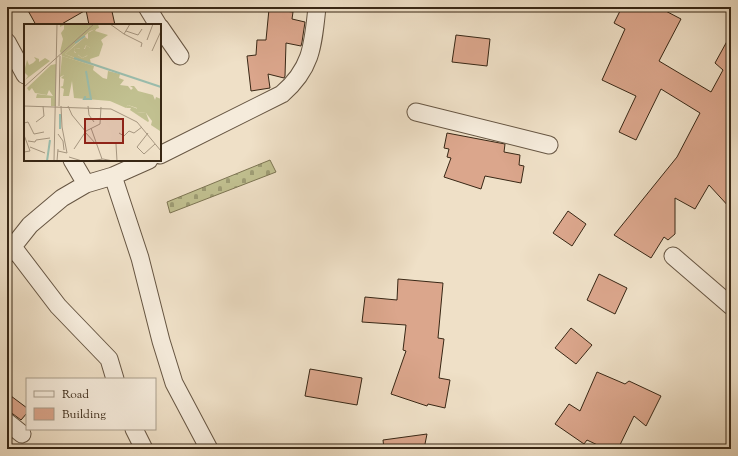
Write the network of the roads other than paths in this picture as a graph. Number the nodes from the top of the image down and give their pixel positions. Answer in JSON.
{"nodes":[{"id":1,"x":147,"y":7,"type":"edge"},
{"id":2,"x":317,"y":7,"type":"edge"},
{"id":3,"x":157,"y":24,"type":"edge"},
{"id":4,"x":161,"y":29,"type":"edge"},
{"id":5,"x":7,"y":42,"type":"edge"},
{"id":6,"x":180,"y":56,"type":"dead end"},
{"id":7,"x":24,"y":73,"type":"edge"},
{"id":8,"x":416,"y":112,"type":"dead end"},
{"id":9,"x":549,"y":145,"type":"dead end"},
{"id":10,"x":161,"y":154,"type":"edge"},
{"id":11,"x":73,"y":161,"type":"edge"},
{"id":12,"x":147,"y":161,"type":"edge"},
{"id":13,"x":113,"y":176,"type":"junction"},
{"id":14,"x":86,"y":184,"type":"junction"},
{"id":15,"x":11,"y":243,"type":"edge"},
{"id":16,"x":673,"y":256,"type":"dead end"},
{"id":17,"x":731,"y":306,"type":"edge"},
{"id":18,"x":115,"y":378,"type":"edge"},
{"id":19,"x":7,"y":422,"type":"edge"},
{"id":20,"x":134,"y":430,"type":"edge"},
{"id":21,"x":22,"y":434,"type":"dead end"},
{"id":22,"x":144,"y":449,"type":"edge"},
{"id":23,"x":209,"y":449,"type":"edge"}],
"edges":[{"from":1,"to":3,"type":"street"},
{"from":2,"to":10,"type":"street"},
{"from":4,"to":6,"type":"street"},
{"from":5,"to":7,"type":"street"},
{"from":8,"to":9,"type":"street"},
{"from":11,"to":14,"type":"street"},
{"from":12,"to":13,"type":"street"},
{"from":13,"to":14,"type":"street"},
{"from":13,"to":23,"type":"street"},
{"from":14,"to":15,"type":"street"},
{"from":15,"to":18,"type":"street"},
{"from":16,"to":17,"type":"street"},
{"from":19,"to":21,"type":"street"},
{"from":20,"to":22,"type":"street"}]}
